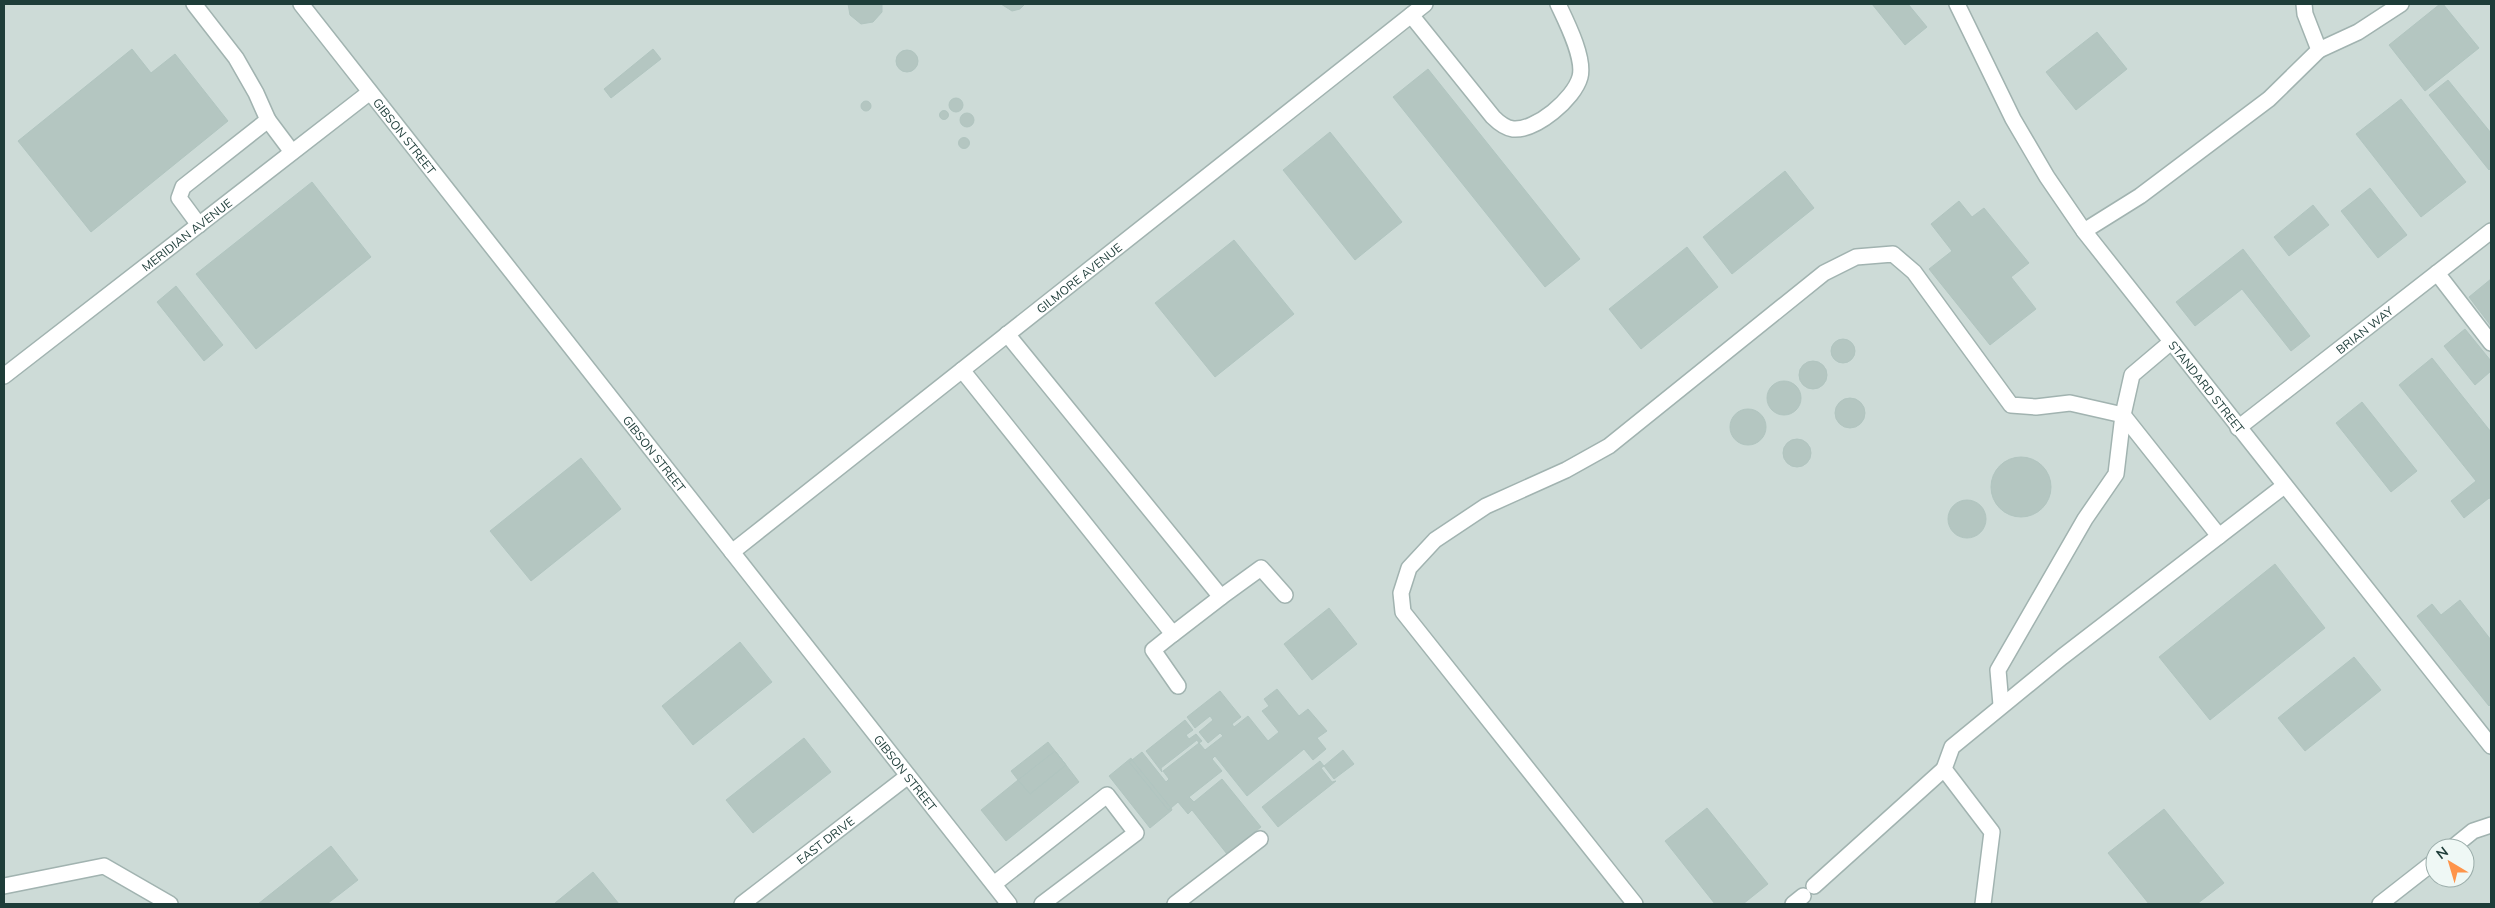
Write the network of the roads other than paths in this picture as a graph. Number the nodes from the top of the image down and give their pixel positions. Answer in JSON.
{"nodes":[{"id":1,"x":194,"y":4,"type":"edge"},
{"id":2,"x":301,"y":4,"type":"edge"},
{"id":3,"x":1426,"y":4,"type":"edge"},
{"id":4,"x":1558,"y":4,"type":"edge"},
{"id":5,"x":1957,"y":4,"type":"edge"},
{"id":6,"x":2304,"y":4,"type":"edge"},
{"id":7,"x":2401,"y":4,"type":"edge"},
{"id":8,"x":1411,"y":15,"type":"junction"},
{"id":9,"x":2319,"y":50,"type":"junction"},
{"id":10,"x":370,"y":92,"type":"junction"},
{"id":11,"x":268,"y":120,"type":"junction"},
{"id":12,"x":292,"y":152,"type":"junction"},
{"id":13,"x":199,"y":225,"type":"junction"},
{"id":14,"x":2491,"y":231,"type":"edge"},
{"id":15,"x":2084,"y":232,"type":"junction"},
{"id":16,"x":2437,"y":273,"type":"junction"},
{"id":17,"x":1007,"y":334,"type":"junction"},
{"id":18,"x":2171,"y":342,"type":"junction"},
{"id":19,"x":2491,"y":343,"type":"edge"},
{"id":20,"x":962,"y":370,"type":"junction"},
{"id":21,"x":4,"y":376,"type":"edge"},
{"id":22,"x":2123,"y":415,"type":"junction"},
{"id":23,"x":2238,"y":428,"type":"junction"},
{"id":24,"x":2284,"y":486,"type":"junction"},
{"id":25,"x":2219,"y":536,"type":"junction"},
{"id":26,"x":732,"y":552,"type":"junction"},
{"id":27,"x":1285,"y":596,"type":"dead end"},
{"id":28,"x":1221,"y":597,"type":"junction"},
{"id":29,"x":1172,"y":634,"type":"junction"},
{"id":30,"x":1178,"y":686,"type":"dead end"},
{"id":31,"x":2001,"y":705,"type":"junction"},
{"id":32,"x":2491,"y":746,"type":"edge"},
{"id":33,"x":1944,"y":769,"type":"junction"},
{"id":34,"x":908,"y":776,"type":"junction"},
{"id":35,"x":2491,"y":825,"type":"edge"},
{"id":36,"x":2464,"y":838,"type":"edge"},
{"id":37,"x":1260,"y":839,"type":"dead end"},
{"id":38,"x":2425,"y":869,"type":"edge"},
{"id":39,"x":994,"y":884,"type":"junction"},
{"id":40,"x":4,"y":886,"type":"edge"},
{"id":41,"x":1803,"y":895,"type":"edge"},
{"id":42,"x":170,"y":904,"type":"edge"},
{"id":43,"x":742,"y":904,"type":"edge"},
{"id":44,"x":1009,"y":904,"type":"edge"},
{"id":45,"x":1042,"y":904,"type":"edge"},
{"id":46,"x":1175,"y":904,"type":"edge"},
{"id":47,"x":1634,"y":904,"type":"edge"},
{"id":48,"x":1983,"y":904,"type":"edge"},
{"id":49,"x":2380,"y":904,"type":"edge"}],
"edges":[{"from":1,"to":11,"type":"street"},
{"from":2,"to":10,"type":"street","name":"GIBSON STREET"},
{"from":3,"to":8,"type":"street","name":"GILMORE AVENUE"},
{"from":4,"to":8,"type":"street"},
{"from":5,"to":15,"type":"street","name":"STANDARD STREET"},
{"from":6,"to":9,"type":"street"},
{"from":7,"to":9,"type":"street"},
{"from":8,"to":17,"type":"street","name":"GILMORE AVENUE"},
{"from":9,"to":15,"type":"street"},
{"from":10,"to":12,"type":"street","name":"MERIDIAN AVENUE"},
{"from":10,"to":26,"type":"street","name":"GIBSON STREET"},
{"from":11,"to":12,"type":"street"},
{"from":11,"to":13,"type":"street"},
{"from":12,"to":13,"type":"street","name":"MERIDIAN AVENUE"},
{"from":13,"to":21,"type":"street","name":"MERIDIAN AVENUE"},
{"from":14,"to":16,"type":"street","name":"BRIAN WAY"},
{"from":15,"to":18,"type":"street","name":"STANDARD STREET"},
{"from":16,"to":19,"type":"street"},
{"from":16,"to":23,"type":"street","name":"BRIAN WAY"},
{"from":17,"to":20,"type":"street","name":"GILMORE AVENUE"},
{"from":17,"to":28,"type":"street"},
{"from":18,"to":22,"type":"street"},
{"from":18,"to":23,"type":"street","name":"STANDARD STREET"},
{"from":20,"to":26,"type":"street","name":"GILMORE AVENUE"},
{"from":20,"to":29,"type":"street"},
{"from":22,"to":25,"type":"street"},
{"from":22,"to":31,"type":"street"},
{"from":22,"to":47,"type":"street"},
{"from":23,"to":24,"type":"street","name":"STANDARD STREET"},
{"from":24,"to":25,"type":"street"},
{"from":24,"to":32,"type":"street","name":"STANDARD STREET"},
{"from":25,"to":31,"type":"street"},
{"from":26,"to":34,"type":"street","name":"GIBSON STREET"},
{"from":27,"to":28,"type":"street"},
{"from":28,"to":29,"type":"street"},
{"from":29,"to":30,"type":"street"},
{"from":31,"to":33,"type":"street"},
{"from":33,"to":41,"type":"street"},
{"from":33,"to":48,"type":"street"},
{"from":34,"to":39,"type":"street","name":"GIBSON STREET"},
{"from":34,"to":43,"type":"street","name":"EAST DRIVE"},
{"from":35,"to":36,"type":"street"},
{"from":37,"to":46,"type":"street"},
{"from":38,"to":49,"type":"street"},
{"from":39,"to":44,"type":"street","name":"GIBSON STREET"},
{"from":39,"to":45,"type":"street"},
{"from":40,"to":42,"type":"street"}]}
